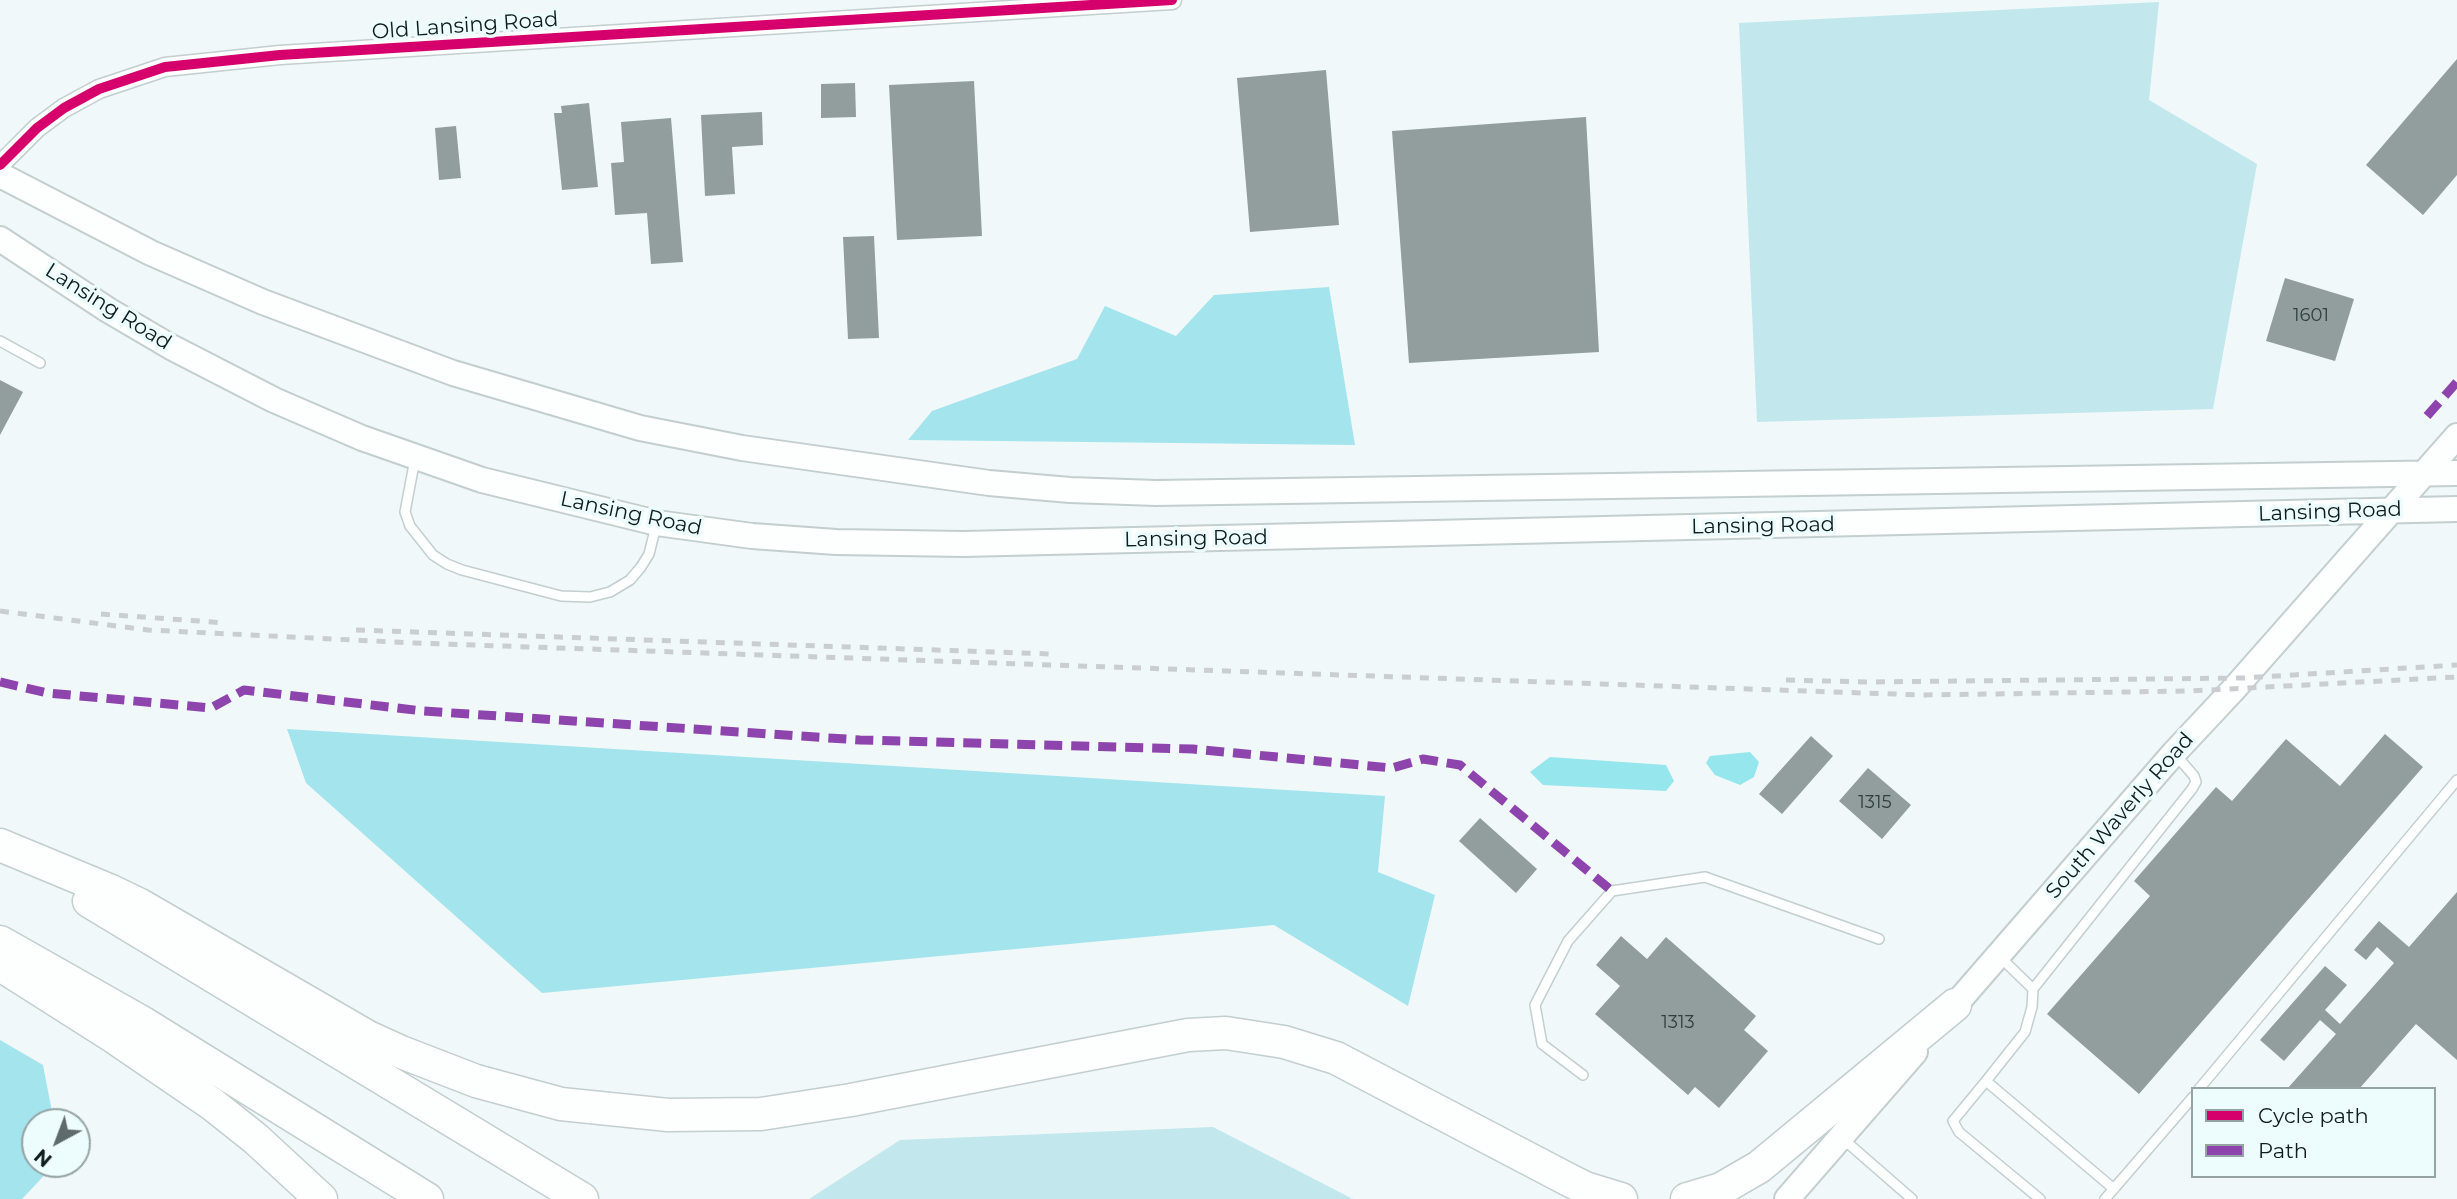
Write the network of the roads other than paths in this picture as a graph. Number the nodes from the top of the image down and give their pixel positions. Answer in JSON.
{"nodes":[{"id":1,"x":1172,"y":0,"type":"edge"},
{"id":2,"x":0,"y":165,"type":"edge"},
{"id":3,"x":0,"y":175,"type":"edge"},
{"id":4,"x":0,"y":239,"type":"edge"},
{"id":5,"x":0,"y":341,"type":"edge"},
{"id":6,"x":40,"y":363,"type":"dead end"},
{"id":7,"x":2457,"y":436,"type":"edge"},
{"id":8,"x":415,"y":458,"type":"junction"},
{"id":9,"x":2457,"y":473,"type":"edge"},
{"id":10,"x":2424,"y":474,"type":"junction"},
{"id":11,"x":2457,"y":509,"type":"edge"},
{"id":12,"x":2391,"y":510,"type":"junction"},
{"id":13,"x":657,"y":523,"type":"junction"},
{"id":14,"x":2174,"y":753,"type":"junction"},
{"id":15,"x":2457,"y":780,"type":"edge"},
{"id":16,"x":0,"y":846,"type":"edge"},
{"id":17,"x":1879,"y":939,"type":"dead end"},
{"id":18,"x":0,"y":942,"type":"edge"},
{"id":19,"x":1998,"y":955,"type":"junction"},
{"id":20,"x":0,"y":965,"type":"edge"},
{"id":21,"x":2033,"y":989,"type":"junction"},
{"id":22,"x":1955,"y":1005,"type":"junction"},
{"id":23,"x":1583,"y":1075,"type":"dead end"},
{"id":24,"x":1986,"y":1080,"type":"junction"},
{"id":25,"x":2201,"y":1087,"type":"edge"},
{"id":26,"x":2191,"y":1099,"type":"edge"},
{"id":27,"x":1841,"y":1138,"type":"junction"},
{"id":28,"x":2114,"y":1189,"type":"junction"},
{"id":29,"x":321,"y":1199,"type":"edge"},
{"id":30,"x":427,"y":1199,"type":"edge"},
{"id":31,"x":582,"y":1199,"type":"edge"},
{"id":32,"x":1621,"y":1199,"type":"edge"},
{"id":33,"x":1687,"y":1199,"type":"edge"},
{"id":34,"x":1787,"y":1199,"type":"edge"},
{"id":35,"x":1912,"y":1199,"type":"edge"},
{"id":36,"x":2040,"y":1199,"type":"edge"},
{"id":37,"x":2105,"y":1199,"type":"edge"}],
"edges":[{"from":1,"to":2,"type":"street","name":"Old Lansing Road"},
{"from":3,"to":10,"type":"main road","name":"Lansing Road"},
{"from":4,"to":8,"type":"main road","name":"Lansing Road"},
{"from":5,"to":6,"type":"lane"},
{"from":7,"to":10,"type":"main road","name":"South Waverly Road"},
{"from":8,"to":13,"type":"main road","name":"Lansing Road"},
{"from":8,"to":13,"type":"lane"},
{"from":9,"to":10,"type":"main road","name":"Lansing Road"},
{"from":10,"to":12,"type":"main road","name":"South Waverly Road"},
{"from":11,"to":12,"type":"main road","name":"Lansing Road"},
{"from":12,"to":13,"type":"main road","name":"Lansing Road"},
{"from":12,"to":14,"type":"main road","name":"South Waverly Road"},
{"from":14,"to":19,"type":"main road","name":"South Waverly Road"},
{"from":14,"to":21,"type":"lane"},
{"from":15,"to":25,"type":"lane"},
{"from":16,"to":31,"type":"highway"},
{"from":16,"to":32,"type":"highway"},
{"from":17,"to":23,"type":"lane"},
{"from":18,"to":30,"type":"highway"},
{"from":19,"to":21,"type":"lane"},
{"from":19,"to":22,"type":"main road","name":"South Waverly Road"},
{"from":20,"to":29,"type":"highway"},
{"from":21,"to":24,"type":"lane"},
{"from":22,"to":27,"type":"main road","name":"South Waverly Road"},
{"from":22,"to":33,"type":"highway"},
{"from":24,"to":28,"type":"lane"},
{"from":24,"to":36,"type":"lane"},
{"from":26,"to":28,"type":"lane"},
{"from":27,"to":34,"type":"main road","name":"South Waverly Road"},
{"from":27,"to":35,"type":"lane"},
{"from":28,"to":37,"type":"lane"}]}
